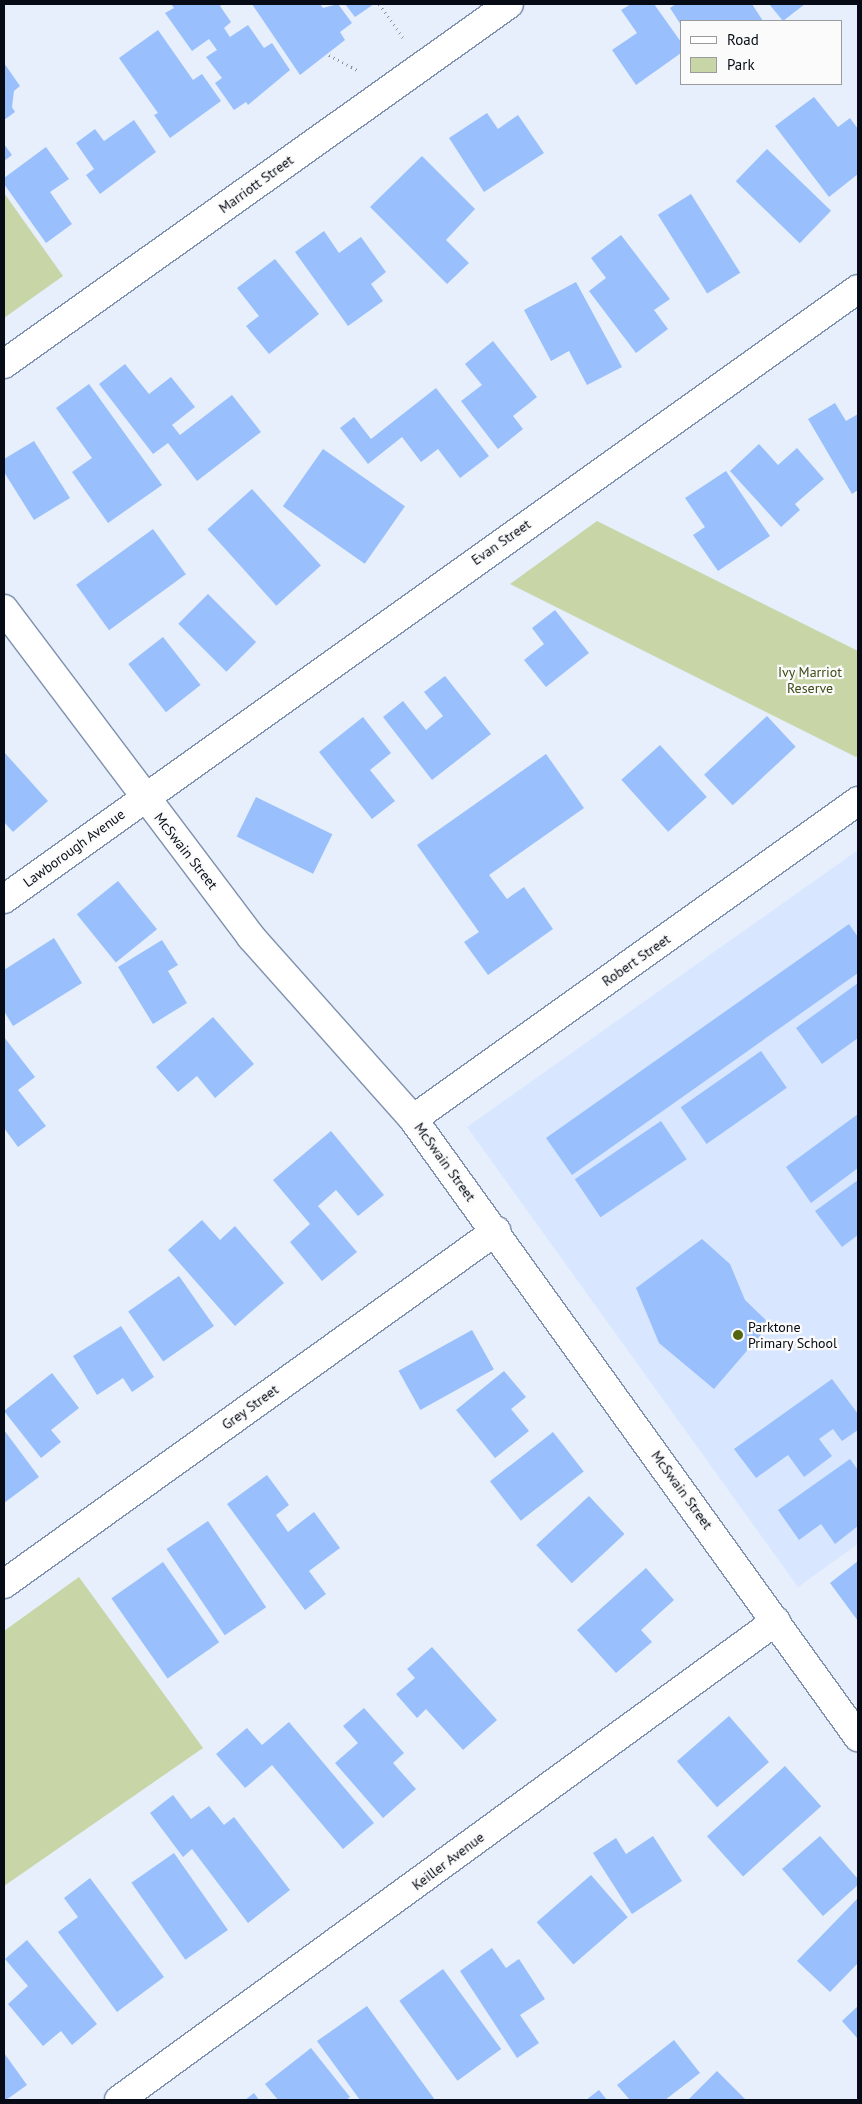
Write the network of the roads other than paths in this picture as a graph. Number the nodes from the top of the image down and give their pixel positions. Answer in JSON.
{"nodes":[{"id":1,"x":509,"y":4,"type":"edge"},
{"id":2,"x":858,"y":289,"type":"edge"},
{"id":3,"x":4,"y":364,"type":"edge"},
{"id":4,"x":4,"y":609,"type":"edge"},
{"id":5,"x":144,"y":798,"type":"junction"},
{"id":6,"x":858,"y":801,"type":"edge"},
{"id":7,"x":4,"y":899,"type":"edge"},
{"id":8,"x":413,"y":1119,"type":"junction"},
{"id":9,"x":496,"y":1231,"type":"junction"},
{"id":10,"x":4,"y":1584,"type":"edge"},
{"id":11,"x":776,"y":1621,"type":"junction"},
{"id":12,"x":858,"y":1737,"type":"edge"},
{"id":13,"x":123,"y":2099,"type":"edge"}],
"edges":[{"from":1,"to":3,"type":"street","name":"Marriott Street"},
{"from":2,"to":5,"type":"street","name":"Evan Street"},
{"from":4,"to":5,"type":"street","name":"McSwain Street"},
{"from":5,"to":7,"type":"street","name":"Lawborough Avenue"},
{"from":5,"to":8,"type":"street","name":"McSwain Street"},
{"from":6,"to":8,"type":"street","name":"Robert Street"},
{"from":8,"to":9,"type":"street","name":"McSwain Street"},
{"from":9,"to":10,"type":"street","name":"Grey Street"},
{"from":9,"to":11,"type":"street","name":"McSwain Street"},
{"from":11,"to":12,"type":"street","name":"McSwain Street"},
{"from":11,"to":13,"type":"street","name":"Keiller Avenue"}]}
